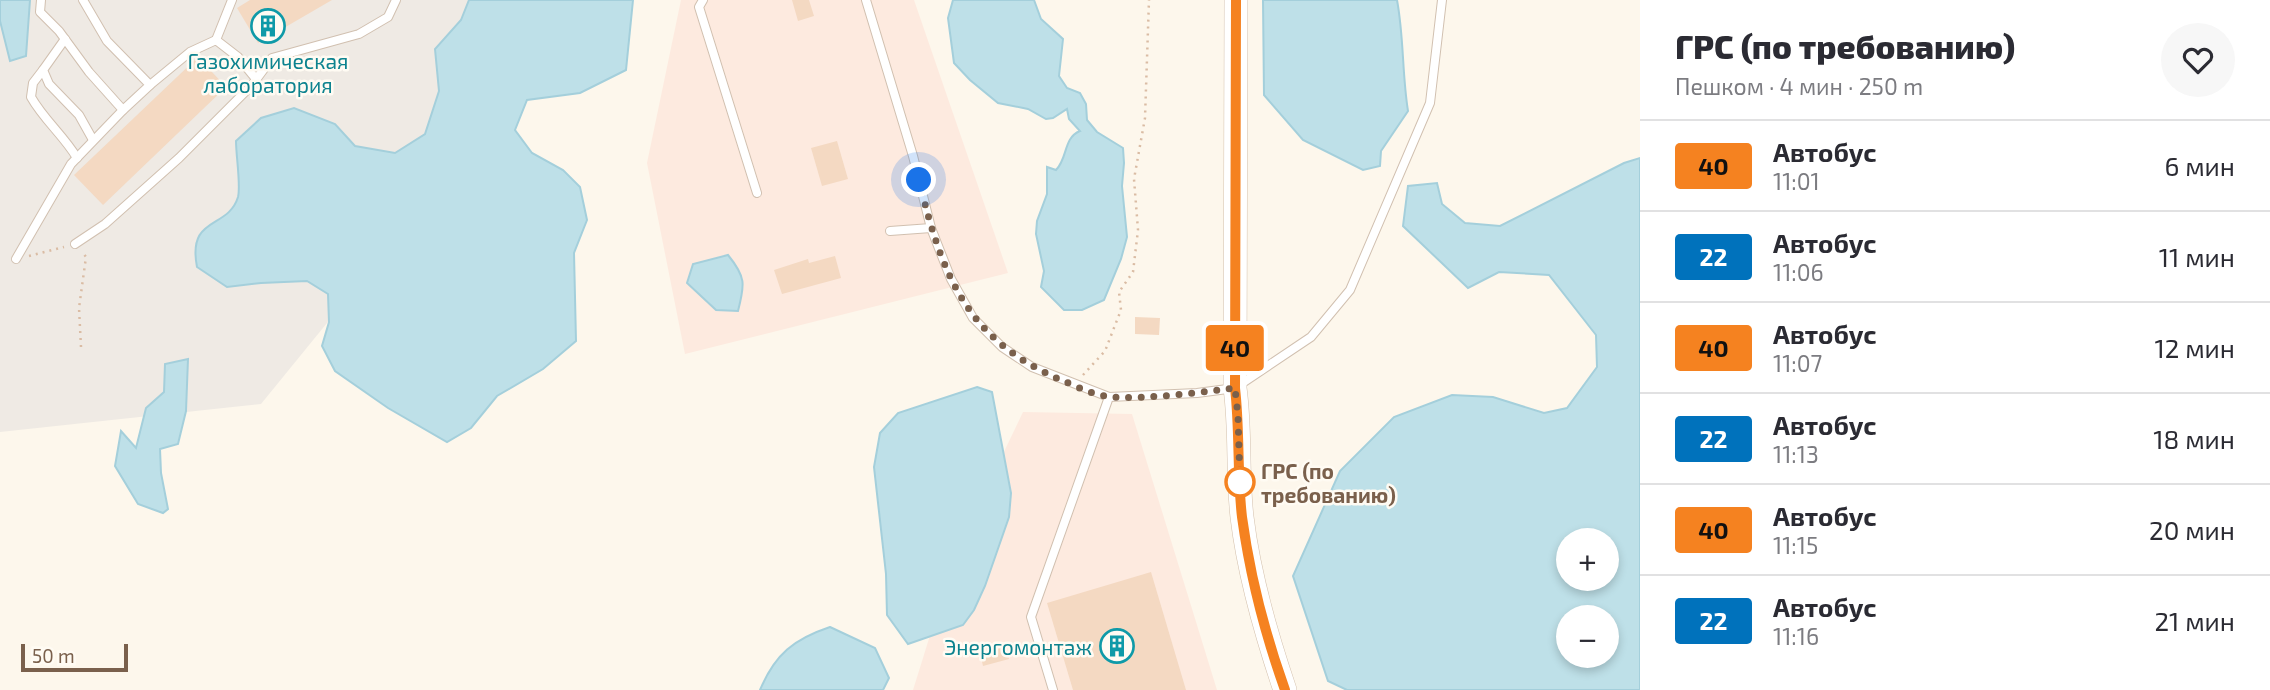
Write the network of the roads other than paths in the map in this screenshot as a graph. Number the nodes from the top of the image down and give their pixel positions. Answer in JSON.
{"nodes":[{"id":1,"x":41,"y":0,"type":"edge"},
{"id":2,"x":83,"y":0,"type":"edge"},
{"id":3,"x":396,"y":0,"type":"edge"},
{"id":4,"x":703,"y":0,"type":"edge"},
{"id":5,"x":866,"y":0,"type":"edge"},
{"id":6,"x":1236,"y":0,"type":"edge"},
{"id":7,"x":1441,"y":0,"type":"edge"},
{"id":8,"x":234,"y":1,"type":"edge"},
{"id":9,"x":65,"y":39,"type":"junction"},
{"id":10,"x":216,"y":40,"type":"junction"},
{"id":11,"x":43,"y":69,"type":"junction"},
{"id":12,"x":256,"y":79,"type":"junction"},
{"id":13,"x":150,"y":85,"type":"junction"},
{"id":14,"x":123,"y":110,"type":"junction"},
{"id":15,"x":93,"y":140,"type":"junction"},
{"id":16,"x":76,"y":158,"type":"junction"},
{"id":17,"x":757,"y":193,"type":"dead end"},
{"id":18,"x":931,"y":228,"type":"junction"},
{"id":19,"x":890,"y":231,"type":"dead end"},
{"id":20,"x":75,"y":244,"type":"road end"},
{"id":21,"x":16,"y":259,"type":"road end"},
{"id":22,"x":1235,"y":388,"type":"junction"},
{"id":23,"x":1109,"y":397,"type":"junction"},
{"id":24,"x":1053,"y":690,"type":"edge"},
{"id":25,"x":1285,"y":690,"type":"edge"}],
"edges":[{"from":1,"to":9,"type":"lane"},
{"from":2,"to":13,"type":"lane"},
{"from":3,"to":12,"type":"lane"},
{"from":4,"to":17,"type":"lane"},
{"from":5,"to":18,"type":"lane"},
{"from":6,"to":22,"type":"main road"},
{"from":7,"to":22,"type":"lane"},
{"from":8,"to":10,"type":"lane"},
{"from":9,"to":11,"type":"lane"},
{"from":9,"to":14,"type":"lane"},
{"from":10,"to":12,"type":"lane"},
{"from":10,"to":13,"type":"lane"},
{"from":11,"to":15,"type":"lane"},
{"from":11,"to":16,"type":"lane"},
{"from":12,"to":20,"type":"lane"},
{"from":13,"to":14,"type":"lane"},
{"from":14,"to":15,"type":"lane"},
{"from":15,"to":16,"type":"lane"},
{"from":16,"to":21,"type":"lane"},
{"from":18,"to":19,"type":"lane"},
{"from":18,"to":23,"type":"lane"},
{"from":22,"to":23,"type":"lane"},
{"from":22,"to":25,"type":"main road"},
{"from":23,"to":24,"type":"lane"}]}
